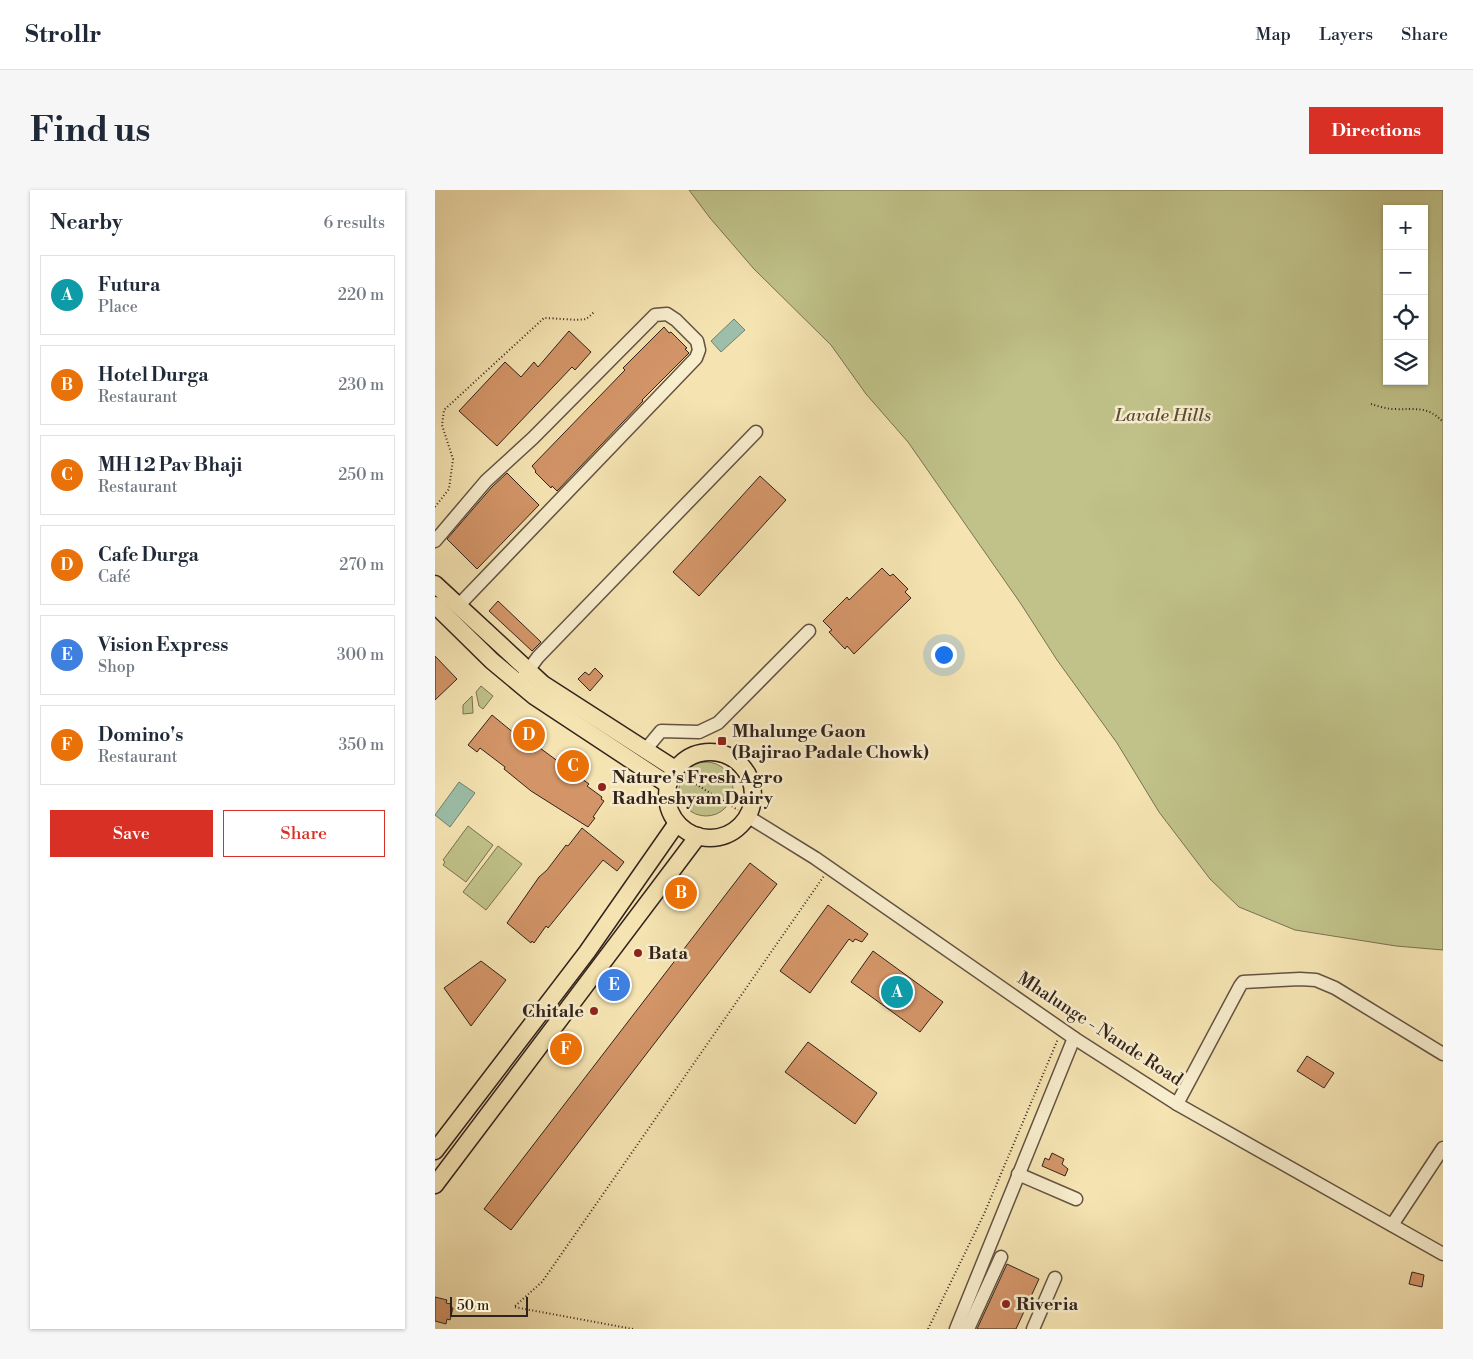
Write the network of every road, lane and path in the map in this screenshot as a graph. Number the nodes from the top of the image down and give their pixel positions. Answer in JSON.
{"nodes":[{"id":1,"x":595,"y":311,"type":"dead end"},
{"id":2,"x":1371,"y":404,"type":"dead end"},
{"id":3,"x":1443,"y":422,"type":"edge"},
{"id":4,"x":756,"y":432,"type":"dead end"},
{"id":5,"x":435,"y":507,"type":"edge"},
{"id":6,"x":435,"y":541,"type":"edge"},
{"id":7,"x":435,"y":584,"type":"edge"},
{"id":8,"x":435,"y":606,"type":"edge"},
{"id":9,"x":459,"y":606,"type":"junction"},
{"id":10,"x":809,"y":631,"type":"dead end"},
{"id":11,"x":529,"y":670,"type":"junction"},
{"id":12,"x":518,"y":683,"type":"junction"},
{"id":13,"x":646,"y":749,"type":"junction"},
{"id":14,"x":675,"y":769,"type":"junction"},
{"id":15,"x":667,"y":784,"type":"junction"},
{"id":16,"x":747,"y":816,"type":"junction"},
{"id":17,"x":677,"y":823,"type":"junction"},
{"id":18,"x":698,"y":836,"type":"junction"},
{"id":19,"x":829,"y":868,"type":"junction"},
{"id":20,"x":1062,"y":1029,"type":"junction"},
{"id":21,"x":1074,"y":1038,"type":"junction"},
{"id":22,"x":1443,"y":1054,"type":"edge"},
{"id":23,"x":1177,"y":1104,"type":"junction"},
{"id":24,"x":1443,"y":1148,"type":"edge"},
{"id":25,"x":435,"y":1151,"type":"edge"},
{"id":26,"x":1018,"y":1174,"type":"junction"},
{"id":27,"x":435,"y":1185,"type":"edge"},
{"id":28,"x":1076,"y":1198,"type":"dead end"},
{"id":29,"x":1392,"y":1225,"type":"junction"},
{"id":30,"x":1443,"y":1254,"type":"edge"},
{"id":31,"x":1001,"y":1257,"type":"dead end"},
{"id":32,"x":1055,"y":1278,"type":"dead end"},
{"id":33,"x":971,"y":1290,"type":"junction"},
{"id":34,"x":983,"y":1296,"type":"junction"},
{"id":35,"x":633,"y":1329,"type":"edge"},
{"id":36,"x":928,"y":1329,"type":"edge"},
{"id":37,"x":956,"y":1329,"type":"edge"},
{"id":38,"x":968,"y":1329,"type":"edge"},
{"id":39,"x":1033,"y":1329,"type":"edge"}],
"edges":[{"from":1,"to":5,"type":"path"},
{"from":2,"to":3,"type":"path"},
{"from":4,"to":11,"type":"street"},
{"from":6,"to":9,"type":"street"},
{"from":7,"to":9,"type":"main road"},
{"from":8,"to":12,"type":"main road"},
{"from":9,"to":11,"type":"main road"},
{"from":10,"to":13,"type":"street"},
{"from":11,"to":12,"type":"street"},
{"from":11,"to":13,"type":"main road"},
{"from":12,"to":15,"type":"main road"},
{"from":13,"to":14,"type":"main road"},
{"from":14,"to":15,"type":"main road"},
{"from":14,"to":16,"type":"path"},
{"from":14,"to":16,"type":"main road"},
{"from":15,"to":17,"type":"main road"},
{"from":16,"to":18,"type":"main road"},
{"from":16,"to":19,"type":"street","name":"Mhalunge - Nande Road"},
{"from":17,"to":18,"type":"main road"},
{"from":17,"to":25,"type":"main road"},
{"from":18,"to":27,"type":"main road"},
{"from":19,"to":20,"type":"street","name":"Mhalunge - Nande Road"},
{"from":19,"to":35,"type":"path"},
{"from":20,"to":21,"type":"street","name":"Mhalunge - Nande Road"},
{"from":20,"to":36,"type":"path"},
{"from":21,"to":23,"type":"street","name":"Mhalunge - Nande Road"},
{"from":21,"to":26,"type":"street"},
{"from":22,"to":23,"type":"street"},
{"from":23,"to":29,"type":"street","name":"Mhalunge - Nande Road"},
{"from":24,"to":29,"type":"street"},
{"from":26,"to":28,"type":"street"},
{"from":26,"to":33,"type":"street"},
{"from":29,"to":30,"type":"street","name":"Mhalunge - Nande Road"},
{"from":31,"to":34,"type":"street"},
{"from":32,"to":39,"type":"street"},
{"from":33,"to":34,"type":"street"},
{"from":33,"to":37,"type":"street"},
{"from":34,"to":38,"type":"street"}]}
